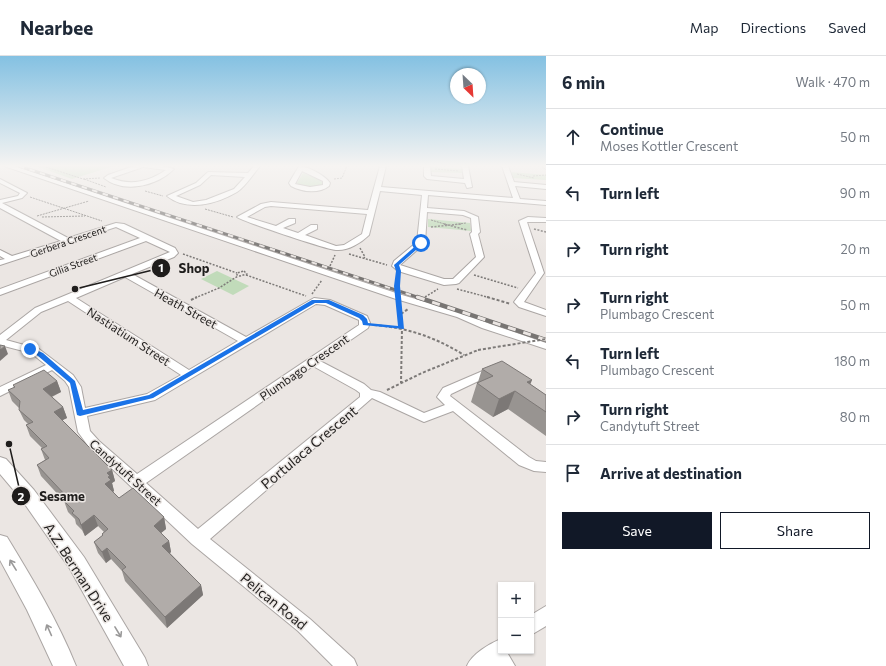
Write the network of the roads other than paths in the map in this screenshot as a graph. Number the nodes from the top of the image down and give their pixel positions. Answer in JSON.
{"nodes":[{"id":1,"x":23,"y":194,"type":"edge"},
{"id":2,"x":90,"y":194,"type":"edge"},
{"id":3,"x":174,"y":194,"type":"edge"},
{"id":4,"x":225,"y":194,"type":"edge"},
{"id":5,"x":376,"y":194,"type":"edge"},
{"id":6,"x":425,"y":194,"type":"edge"},
{"id":7,"x":447,"y":194,"type":"edge"},
{"id":8,"x":515,"y":194,"type":"edge"},
{"id":9,"x":471,"y":196,"type":"joint"},
{"id":10,"x":517,"y":200,"type":"junction"},
{"id":11,"x":546,"y":202,"type":"edge"},
{"id":12,"x":0,"y":204,"type":"edge"},
{"id":13,"x":371,"y":212,"type":"junction"},
{"id":14,"x":423,"y":214,"type":"junction"},
{"id":15,"x":546,"y":220,"type":"edge"},
{"id":16,"x":292,"y":221,"type":"dead end"},
{"id":17,"x":314,"y":227,"type":"dead end"},
{"id":18,"x":276,"y":229,"type":"junction"},
{"id":19,"x":299,"y":236,"type":"junction"},
{"id":20,"x":146,"y":238,"type":"junction"},
{"id":21,"x":67,"y":241,"type":"junction"},
{"id":22,"x":0,"y":252,"type":"edge"},
{"id":23,"x":12,"y":260,"type":"junction"},
{"id":24,"x":0,"y":263,"type":"edge"},
{"id":25,"x":126,"y":274,"type":"junction"},
{"id":26,"x":0,"y":292,"type":"edge"},
{"id":27,"x":69,"y":297,"type":"junction"},
{"id":28,"x":546,"y":313,"type":"edge"},
{"id":29,"x":0,"y":341,"type":"edge"},
{"id":30,"x":246,"y":341,"type":"junction"},
{"id":31,"x":546,"y":346,"type":"edge"},
{"id":32,"x":312,"y":361,"type":"junction"},
{"id":33,"x":54,"y":365,"type":"junction"},
{"id":34,"x":189,"y":375,"type":"junction"},
{"id":35,"x":505,"y":377,"type":"edge"},
{"id":36,"x":0,"y":392,"type":"edge"},
{"id":37,"x":371,"y":394,"type":"junction"},
{"id":38,"x":455,"y":406,"type":"junction"},
{"id":39,"x":80,"y":414,"type":"junction"},
{"id":40,"x":0,"y":462,"type":"edge"},
{"id":41,"x":546,"y":468,"type":"edge"},
{"id":42,"x":136,"y":482,"type":"junction"},
{"id":43,"x":198,"y":539,"type":"junction"},
{"id":44,"x":0,"y":543,"type":"edge"},
{"id":45,"x":546,"y":615,"type":"edge"},
{"id":46,"x":534,"y":624,"type":"edge"},
{"id":47,"x":500,"y":656,"type":"edge"},
{"id":48,"x":65,"y":666,"type":"edge"},
{"id":49,"x":137,"y":666,"type":"edge"},
{"id":50,"x":347,"y":666,"type":"edge"},
{"id":51,"x":477,"y":666,"type":"edge"}],
"edges":[{"from":1,"to":12,"type":"street"},
{"from":2,"to":31,"type":"street"},
{"from":3,"to":4,"type":"street"},
{"from":5,"to":13,"type":"street"},
{"from":6,"to":14,"type":"street"},
{"from":7,"to":9,"type":"street"},
{"from":8,"to":10,"type":"street"},
{"from":9,"to":10,"type":"street"},
{"from":10,"to":11,"type":"street"},
{"from":12,"to":21,"type":"street"},
{"from":13,"to":18,"type":"street"},
{"from":13,"to":19,"type":"street"},
{"from":14,"to":14,"type":"street"},
{"from":15,"to":28,"type":"street"},
{"from":16,"to":18,"type":"street"},
{"from":17,"to":19,"type":"street"},
{"from":18,"to":19,"type":"street"},
{"from":20,"to":21,"type":"street","name":"Gerbera Crescent"},
{"from":20,"to":25,"type":"street","name":"Gerbera Crescent"},
{"from":20,"to":26,"type":"street","name":"Gilia Street"},
{"from":21,"to":23,"type":"street","name":"Gerbera Crescent"},
{"from":22,"to":23,"type":"street"},
{"from":23,"to":24,"type":"street","name":"Gerbera Crescent"},
{"from":25,"to":27,"type":"street","name":"Gerbera Crescent"},
{"from":25,"to":30,"type":"street","name":"Heath Street"},
{"from":27,"to":29,"type":"street","name":"Gerbera Crescent"},
{"from":27,"to":34,"type":"street","name":"Nastiatium Street"},
{"from":29,"to":33,"type":"street","name":"Candytuft Street"},
{"from":30,"to":32,"type":"street","name":"Plumbago Crescent"},
{"from":30,"to":34,"type":"street"},
{"from":32,"to":37,"type":"street"},
{"from":32,"to":42,"type":"street","name":"Plumbago Crescent"},
{"from":33,"to":36,"type":"street"},
{"from":33,"to":39,"type":"street","name":"Candytuft Street"},
{"from":34,"to":39,"type":"street"},
{"from":35,"to":38,"type":"street"},
{"from":37,"to":38,"type":"street"},
{"from":37,"to":43,"type":"street","name":"Portulaca Crescent"},
{"from":38,"to":41,"type":"street"},
{"from":39,"to":42,"type":"street","name":"Candytuft Street"},
{"from":40,"to":49,"type":"main road","name":"A.Z. Berman Drive","one_way":true},
{"from":42,"to":43,"type":"street","name":"Candytuft Street"},
{"from":43,"to":50,"type":"street","name":"Pelican Road"},
{"from":48,"to":44,"type":"main road","one_way":true},
{"from":45,"to":46,"type":"street"},
{"from":47,"to":51,"type":"street"}]}
